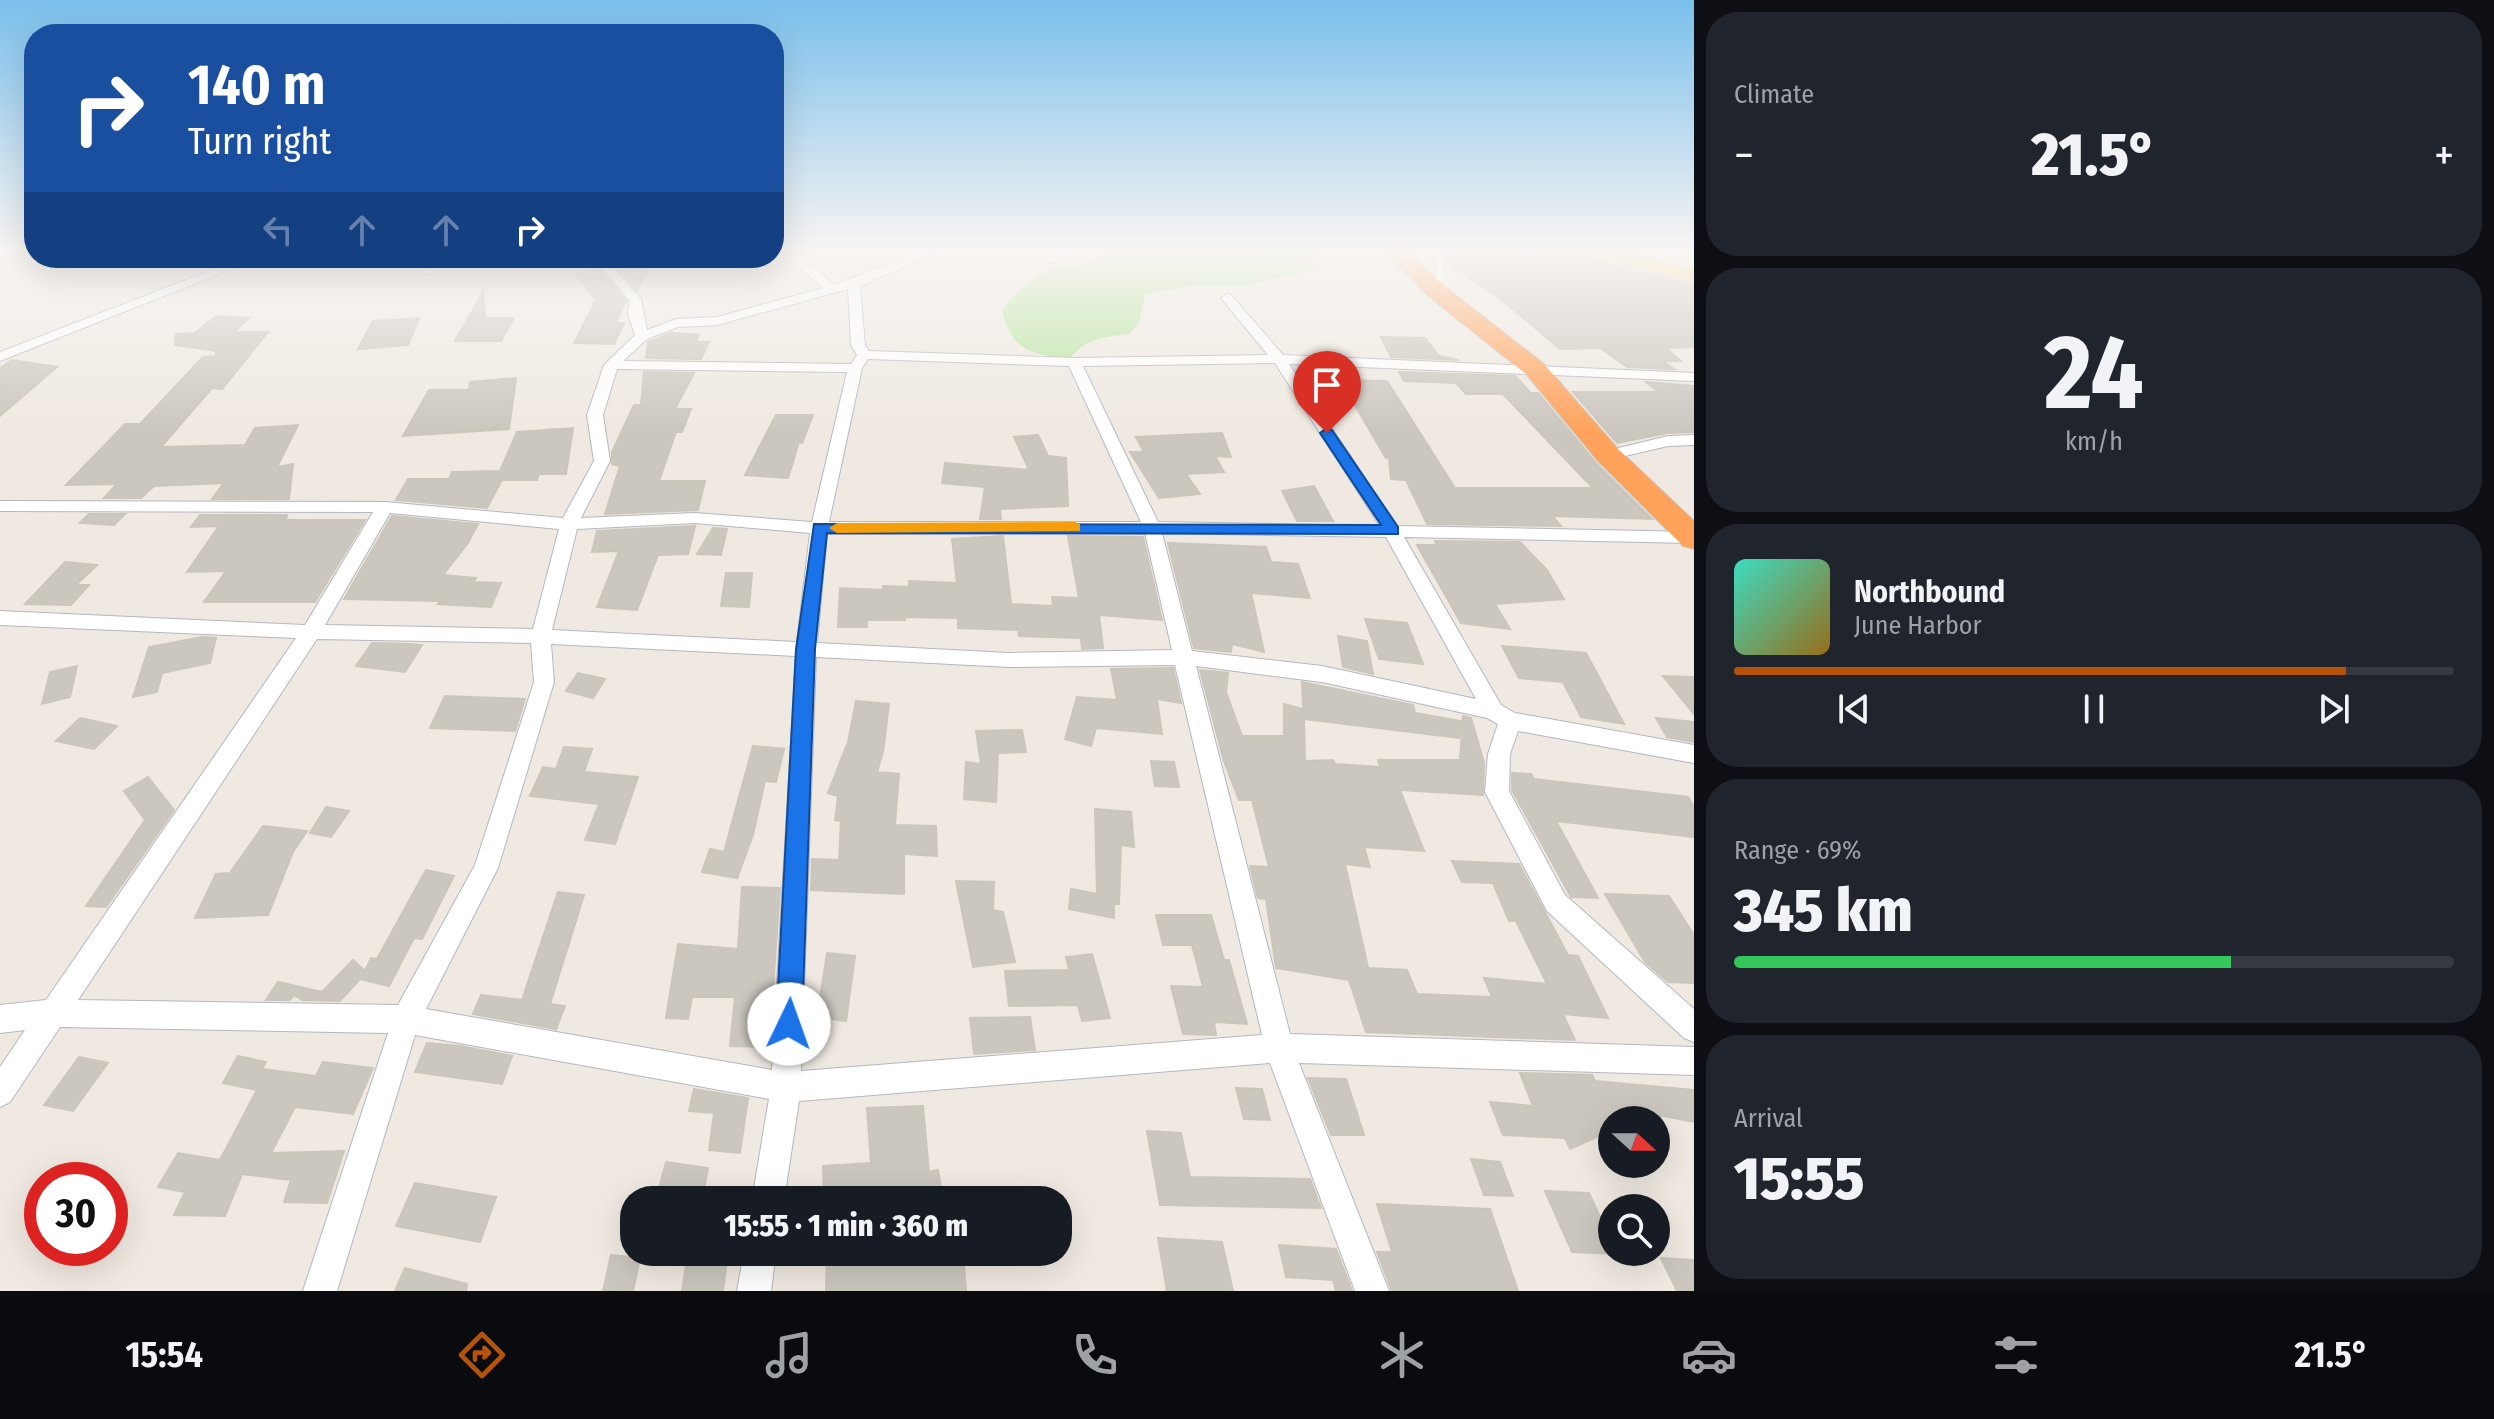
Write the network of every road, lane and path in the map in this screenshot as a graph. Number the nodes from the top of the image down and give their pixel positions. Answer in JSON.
{"nodes":[{"id":1,"x":120,"y":310,"type":"edge"},
{"id":2,"x":635,"y":310,"type":"edge"},
{"id":3,"x":757,"y":310,"type":"edge"},
{"id":4,"x":856,"y":310,"type":"edge"},
{"id":5,"x":1237,"y":310,"type":"edge"},
{"id":6,"x":1461,"y":310,"type":"edge"},
{"id":7,"x":642,"y":336,"type":"junction"},
{"id":8,"x":0,"y":357,"type":"edge"},
{"id":9,"x":1279,"y":359,"type":"junction"},
{"id":10,"x":860,"y":361,"type":"junction"},
{"id":11,"x":1074,"y":362,"type":"junction"},
{"id":12,"x":611,"y":365,"type":"junction"},
{"id":13,"x":1535,"y":369,"type":"junction"},
{"id":14,"x":1694,"y":377,"type":"edge"},
{"id":15,"x":1694,"y":440,"type":"edge"},
{"id":16,"x":1608,"y":455,"type":"junction"},
{"id":17,"x":0,"y":506,"type":"edge"},
{"id":18,"x":385,"y":507,"type":"junction"},
{"id":19,"x":569,"y":524,"type":"junction"},
{"id":20,"x":1152,"y":527,"type":"junction"},
{"id":21,"x":819,"y":528,"type":"junction"},
{"id":22,"x":1392,"y":531,"type":"junction"},
{"id":23,"x":1693,"y":538,"type":"edge"},
{"id":24,"x":0,"y":618,"type":"edge"},
{"id":25,"x":311,"y":632,"type":"junction"},
{"id":26,"x":541,"y":636,"type":"junction"},
{"id":27,"x":806,"y":649,"type":"junction"},
{"id":28,"x":1183,"y":657,"type":"junction"},
{"id":29,"x":1501,"y":716,"type":"junction"},
{"id":30,"x":1694,"y":754,"type":"edge"},
{"id":31,"x":54,"y":1013,"type":"junction"},
{"id":32,"x":0,"y":1019,"type":"edge"},
{"id":33,"x":406,"y":1019,"type":"junction"},
{"id":34,"x":1694,"y":1028,"type":"edge"},
{"id":35,"x":1279,"y":1048,"type":"junction"},
{"id":36,"x":1694,"y":1061,"type":"edge"},
{"id":37,"x":786,"y":1087,"type":"junction"},
{"id":38,"x":0,"y":1092,"type":"edge"},
{"id":39,"x":770,"y":1186,"type":"edge"},
{"id":40,"x":758,"y":1266,"type":"edge"},
{"id":41,"x":320,"y":1291,"type":"edge"},
{"id":42,"x":754,"y":1291,"type":"edge"},
{"id":43,"x":1372,"y":1291,"type":"edge"}],
"edges":[{"from":1,"to":8,"type":"street"},
{"from":2,"to":7,"type":"street"},
{"from":3,"to":7,"type":"street"},
{"from":4,"to":10,"type":"street"},
{"from":5,"to":9,"type":"street"},
{"from":6,"to":13,"type":"highway"},
{"from":7,"to":12,"type":"street"},
{"from":9,"to":11,"type":"street"},
{"from":9,"to":13,"type":"street"},
{"from":9,"to":22,"type":"street"},
{"from":10,"to":11,"type":"street"},
{"from":10,"to":12,"type":"street"},
{"from":10,"to":21,"type":"street"},
{"from":11,"to":20,"type":"street"},
{"from":12,"to":19,"type":"street"},
{"from":13,"to":14,"type":"street"},
{"from":13,"to":16,"type":"highway"},
{"from":15,"to":16,"type":"street"},
{"from":16,"to":23,"type":"highway"},
{"from":17,"to":18,"type":"street"},
{"from":18,"to":19,"type":"street"},
{"from":18,"to":25,"type":"street"},
{"from":19,"to":21,"type":"street"},
{"from":19,"to":26,"type":"street"},
{"from":20,"to":21,"type":"street"},
{"from":20,"to":22,"type":"street"},
{"from":20,"to":28,"type":"street"},
{"from":21,"to":27,"type":"street"},
{"from":22,"to":23,"type":"street"},
{"from":22,"to":29,"type":"street"},
{"from":24,"to":25,"type":"street"},
{"from":25,"to":26,"type":"street"},
{"from":25,"to":31,"type":"street"},
{"from":26,"to":27,"type":"street"},
{"from":26,"to":33,"type":"street"},
{"from":27,"to":28,"type":"street"},
{"from":27,"to":37,"type":"street"},
{"from":28,"to":29,"type":"street"},
{"from":28,"to":35,"type":"street"},
{"from":29,"to":30,"type":"street"},
{"from":29,"to":34,"type":"street"},
{"from":31,"to":32,"type":"street"},
{"from":31,"to":33,"type":"street"},
{"from":31,"to":38,"type":"street"},
{"from":33,"to":37,"type":"street"},
{"from":33,"to":41,"type":"street"},
{"from":35,"to":36,"type":"street"},
{"from":35,"to":37,"type":"street"},
{"from":35,"to":43,"type":"street"},
{"from":37,"to":39,"type":"street"},
{"from":40,"to":42,"type":"street"}]}
